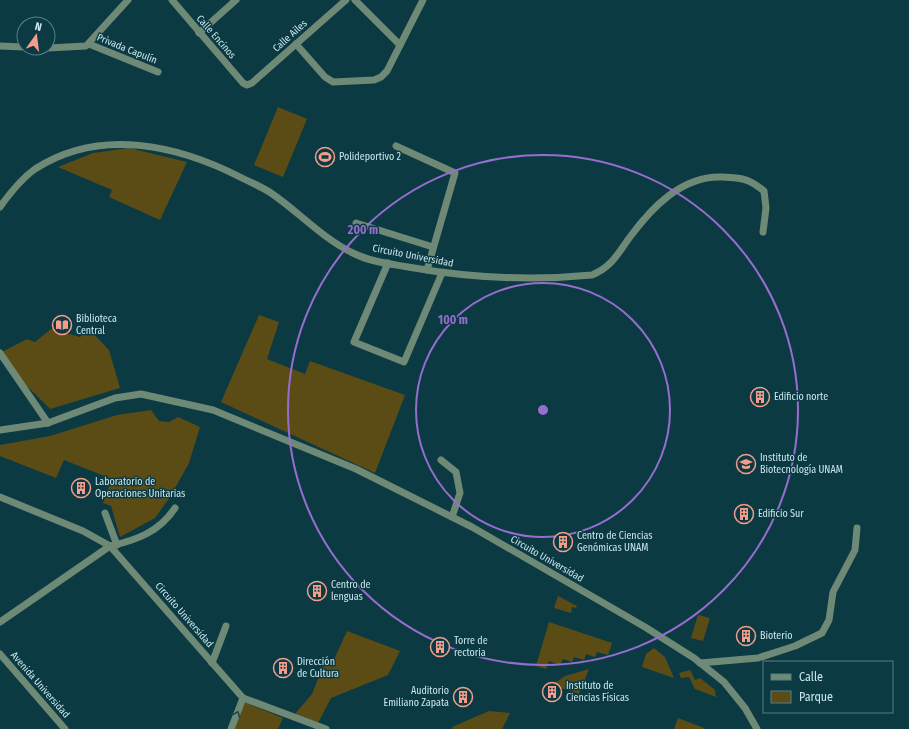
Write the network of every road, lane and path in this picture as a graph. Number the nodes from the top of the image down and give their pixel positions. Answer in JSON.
{"nodes":[{"id":1,"x":118,"y":0,"type":"edge"},
{"id":2,"x":128,"y":0,"type":"edge"},
{"id":3,"x":172,"y":0,"type":"edge"},
{"id":4,"x":236,"y":0,"type":"edge"},
{"id":5,"x":346,"y":0,"type":"edge"},
{"id":6,"x":356,"y":0,"type":"edge"},
{"id":7,"x":423,"y":0,"type":"edge"},
{"id":8,"x":121,"y":8,"type":"junction"},
{"id":9,"x":199,"y":33,"type":"junction"},
{"id":10,"x":89,"y":44,"type":"junction"},
{"id":11,"x":296,"y":44,"type":"junction"},
{"id":12,"x":400,"y":45,"type":"junction"},
{"id":13,"x":0,"y":46,"type":"edge"},
{"id":14,"x":16,"y":47,"type":"edge"},
{"id":15,"x":56,"y":48,"type":"edge"},
{"id":16,"x":158,"y":72,"type":"dead end"},
{"id":17,"x":247,"y":85,"type":"joint"},
{"id":18,"x":396,"y":146,"type":"dead end"},
{"id":19,"x":0,"y":207,"type":"edge"},
{"id":20,"x":356,"y":223,"type":"dead end"},
{"id":21,"x":762,"y":232,"type":"dead end"},
{"id":22,"x":434,"y":247,"type":"junction"},
{"id":23,"x":388,"y":263,"type":"junction"},
{"id":24,"x":427,"y":270,"type":"junction"},
{"id":25,"x":442,"y":273,"type":"junction"},
{"id":26,"x":0,"y":353,"type":"edge"},
{"id":27,"x":48,"y":423,"type":"junction"},
{"id":28,"x":0,"y":430,"type":"edge"},
{"id":29,"x":441,"y":460,"type":"dead end"},
{"id":30,"x":0,"y":497,"type":"edge"},
{"id":31,"x":175,"y":508,"type":"dead end"},
{"id":32,"x":106,"y":513,"type":"dead end"},
{"id":33,"x":452,"y":517,"type":"junction"},
{"id":34,"x":857,"y":528,"type":"dead end"},
{"id":35,"x":118,"y":545,"type":"junction"},
{"id":36,"x":110,"y":546,"type":"junction"},
{"id":37,"x":0,"y":622,"type":"edge"},
{"id":38,"x":226,"y":626,"type":"dead end"},
{"id":39,"x":0,"y":654,"type":"edge"},
{"id":40,"x":212,"y":663,"type":"junction"},
{"id":41,"x":700,"y":663,"type":"junction"},
{"id":42,"x":243,"y":698,"type":"junction"},
{"id":43,"x":65,"y":729,"type":"edge"},
{"id":44,"x":231,"y":729,"type":"edge"},
{"id":45,"x":326,"y":729,"type":"edge"},
{"id":46,"x":757,"y":729,"type":"edge"}],
"edges":[{"from":1,"to":8,"type":"street"},
{"from":2,"to":8,"type":"street"},
{"from":3,"to":9,"type":"street","name":"Calle Encinos"},
{"from":4,"to":9,"type":"street"},
{"from":5,"to":11,"type":"street","name":"Calle Ailes"},
{"from":6,"to":12,"type":"street"},
{"from":7,"to":12,"type":"street"},
{"from":8,"to":10,"type":"street"},
{"from":9,"to":17,"type":"street","name":"Calle Encinos"},
{"from":10,"to":15,"type":"street"},
{"from":10,"to":16,"type":"street","name":"Privada Capulín"},
{"from":11,"to":12,"type":"street"},
{"from":11,"to":17,"type":"street","name":"Calle Ailes"},
{"from":13,"to":14,"type":"street"},
{"from":18,"to":22,"type":"street"},
{"from":19,"to":23,"type":"street","name":"Circuito Universidad"},
{"from":20,"to":22,"type":"street"},
{"from":21,"to":25,"type":"street","name":"Circuito Universidad"},
{"from":22,"to":24,"type":"street"},
{"from":23,"to":24,"type":"street","name":"Circuito Universidad"},
{"from":23,"to":25,"type":"street"},
{"from":24,"to":25,"type":"street","name":"Circuito Universidad"},
{"from":26,"to":27,"type":"street"},
{"from":27,"to":28,"type":"street","name":"Circuito Universidad"},
{"from":27,"to":33,"type":"street","name":"Circuito Universidad"},
{"from":29,"to":33,"type":"street"},
{"from":30,"to":36,"type":"street","name":"Circuito Universidad"},
{"from":31,"to":35,"type":"street"},
{"from":32,"to":35,"type":"street"},
{"from":33,"to":41,"type":"street","name":"Circuito Universidad"},
{"from":34,"to":41,"type":"street"},
{"from":35,"to":36,"type":"street"},
{"from":36,"to":37,"type":"street"},
{"from":36,"to":40,"type":"street","name":"Circuito Universidad"},
{"from":38,"to":40,"type":"street"},
{"from":39,"to":43,"type":"street","name":"Avenida Universidad"},
{"from":40,"to":42,"type":"street","name":"Circuito Universidad"},
{"from":41,"to":46,"type":"street","name":"Circuito Universidad"},
{"from":44,"to":42,"type":"street","one_way":true},
{"from":42,"to":45,"type":"street","name":"Circuito Universidad"}]}
